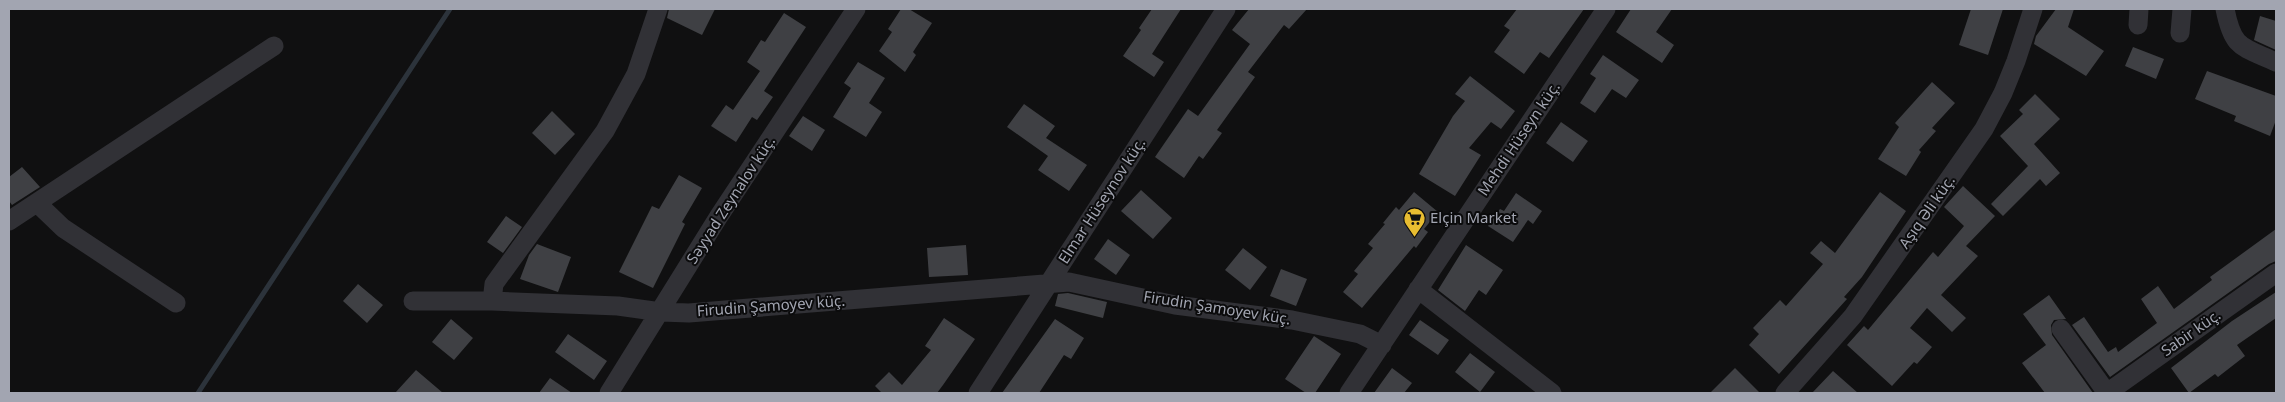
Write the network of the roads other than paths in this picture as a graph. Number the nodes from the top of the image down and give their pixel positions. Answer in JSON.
{"nodes":[{"id":1,"x":658,"y":9,"type":"edge"},
{"id":2,"x":856,"y":9,"type":"edge"},
{"id":3,"x":1226,"y":9,"type":"edge"},
{"id":4,"x":1606,"y":9,"type":"edge"},
{"id":5,"x":2033,"y":9,"type":"edge"},
{"id":6,"x":2182,"y":9,"type":"edge"},
{"id":7,"x":2225,"y":9,"type":"edge"},
{"id":8,"x":2180,"y":33,"type":"dead end"},
{"id":9,"x":274,"y":46,"type":"dead end"},
{"id":10,"x":2276,"y":62,"type":"edge"},
{"id":11,"x":37,"y":203,"type":"junction"},
{"id":12,"x":9,"y":222,"type":"edge"},
{"id":13,"x":2276,"y":273,"type":"edge"},
{"id":14,"x":1050,"y":282,"type":"junction"},
{"id":15,"x":1418,"y":289,"type":"junction"},
{"id":16,"x":414,"y":301,"type":"dead end"},
{"id":17,"x":492,"y":301,"type":"junction"},
{"id":18,"x":176,"y":303,"type":"dead end"},
{"id":19,"x":661,"y":312,"type":"junction"},
{"id":20,"x":2061,"y":330,"type":"dead end"},
{"id":21,"x":1382,"y":345,"type":"junction"},
{"id":22,"x":609,"y":393,"type":"edge"},
{"id":23,"x":978,"y":393,"type":"edge"},
{"id":24,"x":1349,"y":393,"type":"edge"},
{"id":25,"x":1552,"y":393,"type":"edge"},
{"id":26,"x":1785,"y":393,"type":"edge"},
{"id":27,"x":2107,"y":393,"type":"edge"}],
"edges":[{"from":1,"to":17,"type":"street"},
{"from":2,"to":19,"type":"street","name":"Səyyad Zeynalov küç."},
{"from":3,"to":14,"type":"street","name":"Elmar Hüseynov küç."},
{"from":4,"to":15,"type":"street","name":"Mehdi Hüseyn küç."},
{"from":5,"to":26,"type":"street","name":"Aşıq Əli küç."},
{"from":6,"to":8,"type":"street"},
{"from":7,"to":10,"type":"street"},
{"from":9,"to":11,"type":"street"},
{"from":11,"to":12,"type":"street"},
{"from":11,"to":18,"type":"street"},
{"from":13,"to":27,"type":"street","name":"Sabir küç."},
{"from":14,"to":19,"type":"street","name":"Firudin Şamoyev küç."},
{"from":14,"to":21,"type":"street","name":"Firudin Şamoyev küç."},
{"from":14,"to":23,"type":"street","name":"Elmar Hüseynov küç."},
{"from":15,"to":21,"type":"street","name":"Mehdi Hüseyn küç."},
{"from":15,"to":25,"type":"street"},
{"from":16,"to":17,"type":"street","name":"Firudin Şamoyev küç."},
{"from":17,"to":19,"type":"street","name":"Firudin Şamoyev küç."},
{"from":19,"to":22,"type":"street","name":"Səyyad Zeynalov küç."},
{"from":20,"to":27,"type":"street"},
{"from":21,"to":24,"type":"street","name":"Mehdi Hüseyn küç."}]}
